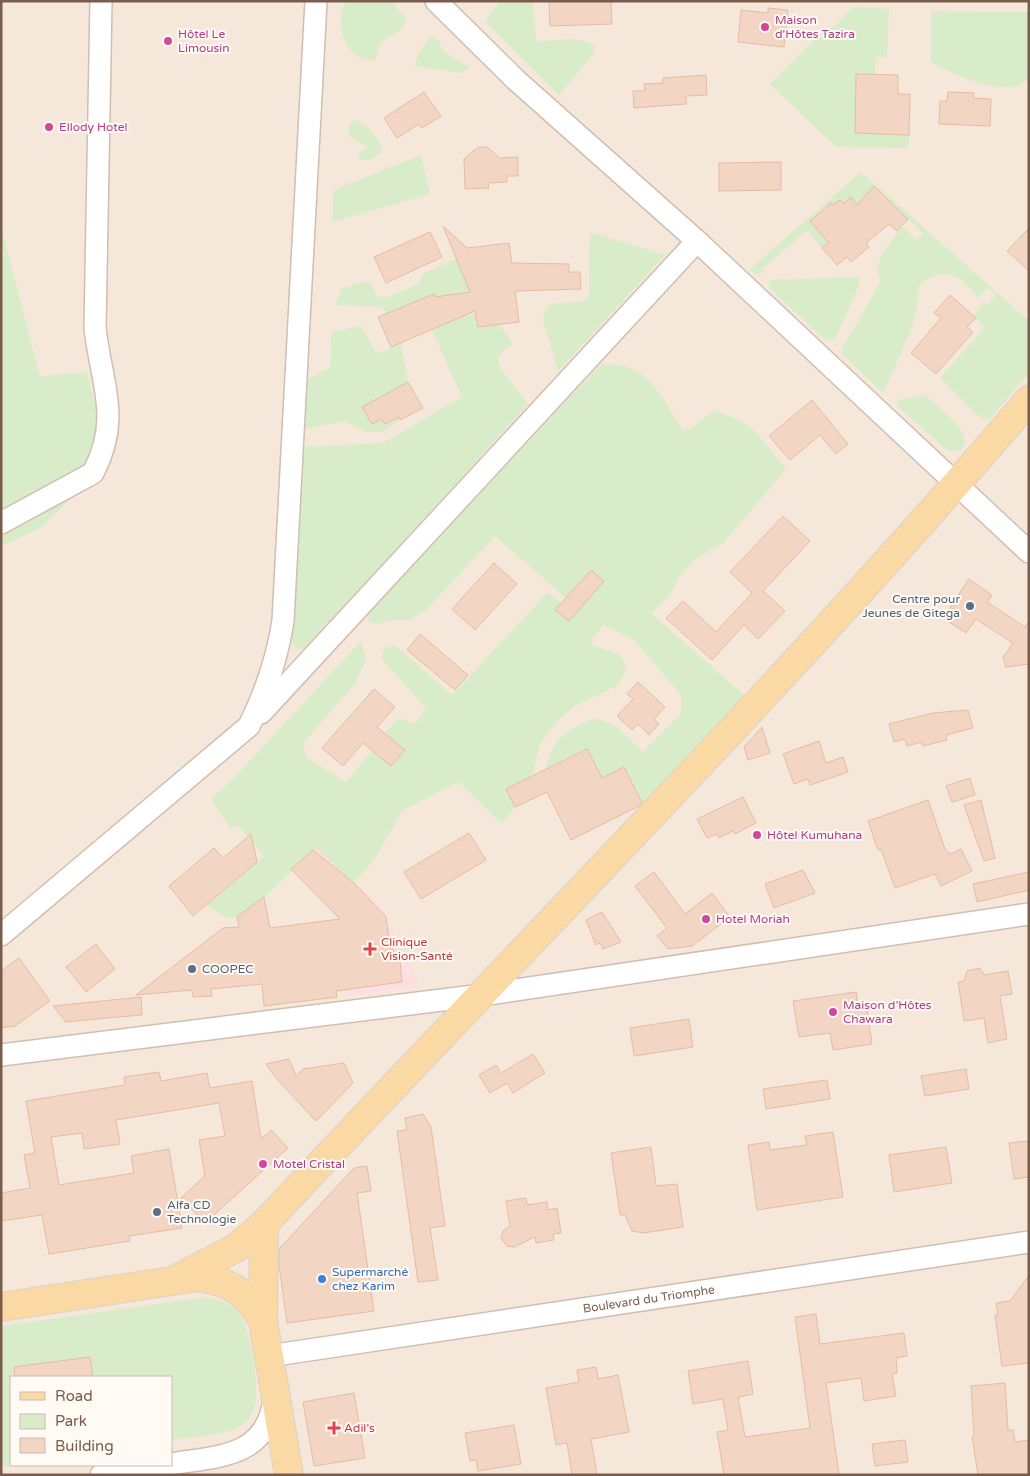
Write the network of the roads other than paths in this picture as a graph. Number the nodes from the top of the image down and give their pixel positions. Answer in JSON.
{"nodes":[{"id":1,"x":101,"y":1,"type":"edge"},
{"id":2,"x":316,"y":1,"type":"edge"},
{"id":3,"x":436,"y":1,"type":"edge"},
{"id":4,"x":697,"y":241,"type":"junction"},
{"id":5,"x":1029,"y":400,"type":"edge"},
{"id":6,"x":957,"y":484,"type":"junction"},
{"id":7,"x":1,"y":523,"type":"edge"},
{"id":8,"x":1029,"y":552,"type":"edge"},
{"id":9,"x":249,"y":726,"type":"junction"},
{"id":10,"x":1028,"y":913,"type":"edge"},
{"id":11,"x":1,"y":934,"type":"edge"},
{"id":12,"x":482,"y":995,"type":"junction"},
{"id":13,"x":1,"y":1056,"type":"edge"},
{"id":14,"x":264,"y":1224,"type":"junction"},
{"id":15,"x":1029,"y":1242,"type":"edge"},
{"id":16,"x":172,"y":1281,"type":"junction"},
{"id":17,"x":1,"y":1307,"type":"edge"},
{"id":18,"x":263,"y":1321,"type":"junction"},
{"id":19,"x":269,"y":1356,"type":"junction"},
{"id":20,"x":275,"y":1394,"type":"junction"},
{"id":21,"x":172,"y":1464,"type":"edge"},
{"id":22,"x":158,"y":1466,"type":"edge"},
{"id":23,"x":100,"y":1475,"type":"edge"},
{"id":24,"x":290,"y":1475,"type":"edge"}],
"edges":[{"from":1,"to":7,"type":"street"},
{"from":2,"to":9,"type":"street"},
{"from":3,"to":4,"type":"street"},
{"from":4,"to":6,"type":"street"},
{"from":4,"to":9,"type":"street"},
{"from":5,"to":6,"type":"main road"},
{"from":6,"to":8,"type":"street"},
{"from":6,"to":12,"type":"main road"},
{"from":9,"to":11,"type":"street"},
{"from":10,"to":12,"type":"street"},
{"from":12,"to":13,"type":"street"},
{"from":12,"to":14,"type":"main road"},
{"from":14,"to":16,"type":"main road"},
{"from":14,"to":18,"type":"main road"},
{"from":15,"to":19,"type":"street","name":"Boulevard du Triomphe"},
{"from":16,"to":17,"type":"main road"},
{"from":16,"to":18,"type":"main road"},
{"from":18,"to":19,"type":"main road"},
{"from":19,"to":20,"type":"main road"},
{"from":20,"to":21,"type":"street"},
{"from":20,"to":24,"type":"main road"},
{"from":22,"to":23,"type":"street"}]}
